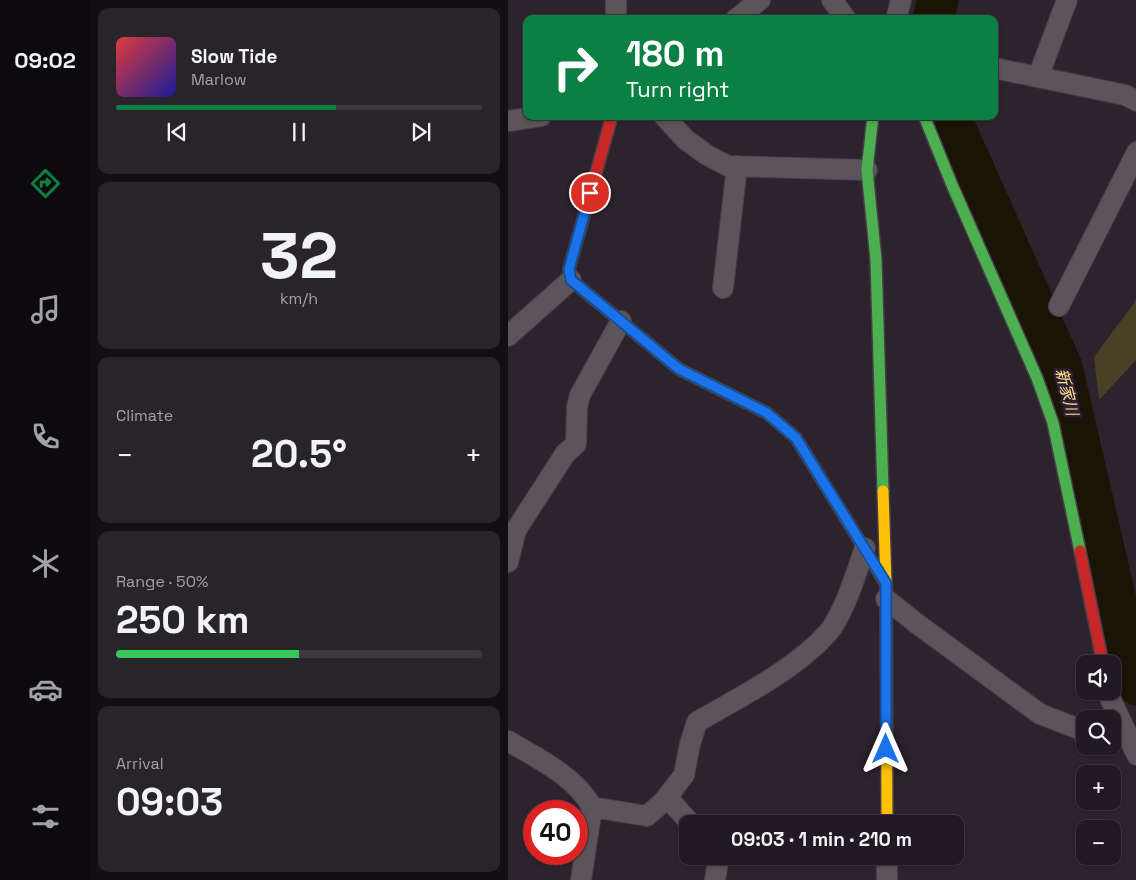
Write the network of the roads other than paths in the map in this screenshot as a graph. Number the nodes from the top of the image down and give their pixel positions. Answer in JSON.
{"nodes":[{"id":1,"x":616,"y":0,"type":"edge"},
{"id":2,"x":760,"y":0,"type":"edge"},
{"id":3,"x":832,"y":0,"type":"edge"},
{"id":4,"x":901,"y":0,"type":"edge"},
{"id":5,"x":1066,"y":0,"type":"edge"},
{"id":6,"x":616,"y":15,"type":"edge"},
{"id":7,"x":741,"y":15,"type":"edge"},
{"id":8,"x":843,"y":15,"type":"edge"},
{"id":9,"x":897,"y":15,"type":"edge"},
{"id":10,"x":998,"y":69,"type":"edge"},
{"id":11,"x":1038,"y":77,"type":"junction"},
{"id":12,"x":1136,"y":101,"type":"edge"},
{"id":13,"x":523,"y":119,"type":"edge"},
{"id":14,"x":611,"y":120,"type":"edge"},
{"id":15,"x":668,"y":120,"type":"edge"},
{"id":16,"x":873,"y":120,"type":"edge"},
{"id":17,"x":926,"y":120,"type":"edge"},
{"id":18,"x":508,"y":121,"type":"edge"},
{"id":19,"x":1136,"y":152,"type":"edge"},
{"id":20,"x":737,"y":166,"type":"junction"},
{"id":21,"x":867,"y":170,"type":"junction"},
{"id":22,"x":571,"y":280,"type":"junction"},
{"id":23,"x":723,"y":288,"type":"dead end"},
{"id":24,"x":1059,"y":306,"type":"dead end"},
{"id":25,"x":621,"y":321,"type":"junction"},
{"id":26,"x":508,"y":336,"type":"edge"},
{"id":27,"x":864,"y":548,"type":"junction"},
{"id":28,"x":508,"y":562,"type":"edge"},
{"id":29,"x":886,"y":591,"type":"junction"},
{"id":30,"x":1101,"y":655,"type":"edge"},
{"id":31,"x":1111,"y":700,"type":"edge"},
{"id":32,"x":1076,"y":728,"type":"edge"},
{"id":33,"x":508,"y":741,"type":"edge"},
{"id":34,"x":1129,"y":744,"type":"edge"},
{"id":35,"x":667,"y":797,"type":"junction"},
{"id":36,"x":592,"y":807,"type":"junction"},
{"id":37,"x":683,"y":815,"type":"edge"},
{"id":38,"x":887,"y":815,"type":"edge"},
{"id":39,"x":718,"y":865,"type":"edge"},
{"id":40,"x":887,"y":865,"type":"edge"},
{"id":41,"x":581,"y":880,"type":"edge"},
{"id":42,"x":715,"y":880,"type":"edge"},
{"id":43,"x":887,"y":880,"type":"edge"}],
"edges":[{"from":1,"to":6,"type":"street"},
{"from":2,"to":7,"type":"street"},
{"from":3,"to":8,"type":"street"},
{"from":4,"to":9,"type":"street"},
{"from":5,"to":11,"type":"street"},
{"from":10,"to":11,"type":"street"},
{"from":11,"to":12,"type":"street"},
{"from":13,"to":18,"type":"street"},
{"from":14,"to":22,"type":"street"},
{"from":15,"to":20,"type":"street"},
{"from":16,"to":21,"type":"street"},
{"from":17,"to":30,"type":"street"},
{"from":19,"to":24,"type":"street"},
{"from":20,"to":21,"type":"street"},
{"from":20,"to":23,"type":"street"},
{"from":21,"to":29,"type":"street"},
{"from":22,"to":25,"type":"street"},
{"from":22,"to":26,"type":"street"},
{"from":25,"to":27,"type":"street"},
{"from":25,"to":28,"type":"street"},
{"from":27,"to":29,"type":"street"},
{"from":27,"to":35,"type":"street"},
{"from":29,"to":32,"type":"street"},
{"from":29,"to":38,"type":"street"},
{"from":31,"to":34,"type":"street"},
{"from":33,"to":36,"type":"street"},
{"from":35,"to":36,"type":"street"},
{"from":35,"to":37,"type":"street"},
{"from":36,"to":41,"type":"street"},
{"from":39,"to":42,"type":"street"},
{"from":40,"to":43,"type":"street"}]}
